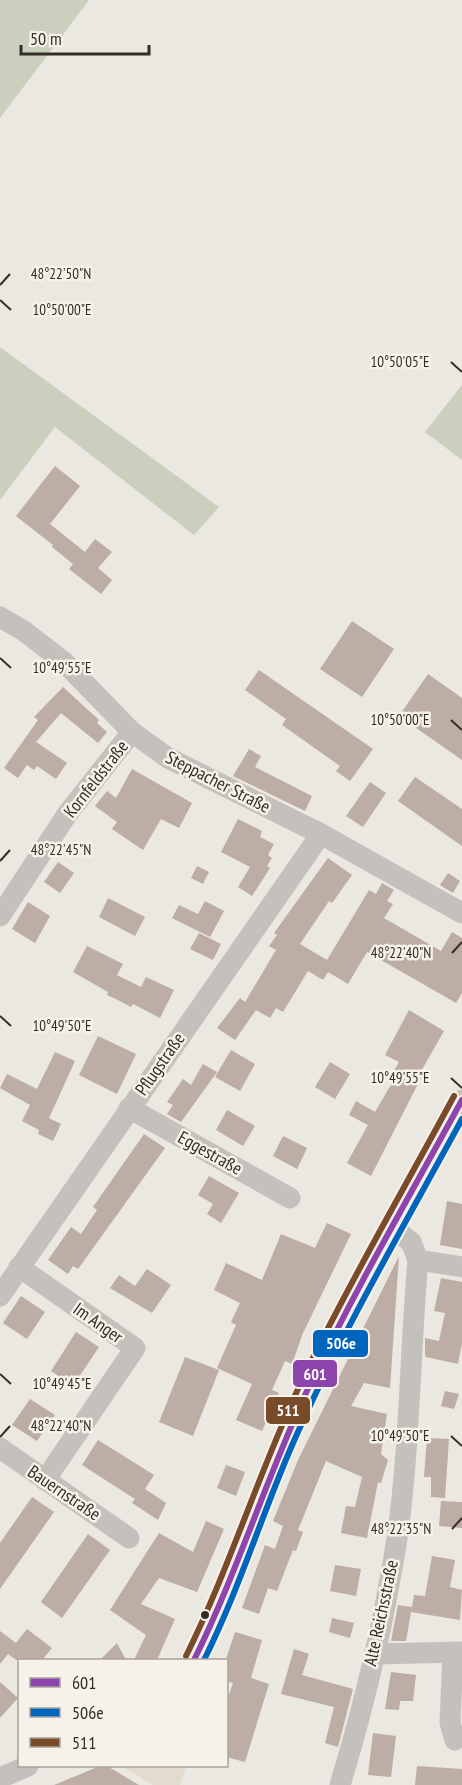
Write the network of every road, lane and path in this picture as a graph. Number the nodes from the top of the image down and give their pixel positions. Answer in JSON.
{"nodes":[{"id":1,"x":0,"y":617,"type":"edge"},
{"id":2,"x":132,"y":732,"type":"junction"},
{"id":3,"x":321,"y":834,"type":"junction"},
{"id":4,"x":462,"y":913,"type":"edge"},
{"id":5,"x":0,"y":916,"type":"edge"},
{"id":6,"x":462,"y":1100,"type":"edge"},
{"id":7,"x":129,"y":1108,"type":"junction"},
{"id":8,"x":290,"y":1198,"type":"dead end"},
{"id":9,"x":393,"y":1228,"type":"junction"},
{"id":10,"x":418,"y":1260,"type":"junction"},
{"id":11,"x":19,"y":1267,"type":"junction"},
{"id":12,"x":462,"y":1267,"type":"edge"},
{"id":13,"x":0,"y":1296,"type":"edge"},
{"id":14,"x":0,"y":1448,"type":"edge"},
{"id":15,"x":45,"y":1480,"type":"junction"},
{"id":16,"x":129,"y":1538,"type":"dead end"},
{"id":17,"x":458,"y":1652,"type":"edge"},
{"id":18,"x":374,"y":1654,"type":"junction"},
{"id":19,"x":194,"y":1659,"type":"edge"},
{"id":20,"x":455,"y":1740,"type":"dead end"},
{"id":21,"x":26,"y":1767,"type":"edge"},
{"id":22,"x":0,"y":1778,"type":"edge"},
{"id":23,"x":340,"y":1785,"type":"edge"}],
"edges":[{"from":1,"to":2,"type":"street","name":"Steppacher Straße"},
{"from":2,"to":3,"type":"street","name":"Steppacher Straße"},
{"from":2,"to":5,"type":"street","name":"Kornfeldstraße"},
{"from":3,"to":4,"type":"street","name":"Steppacher Straße"},
{"from":3,"to":7,"type":"street","name":"Pflugstraße"},
{"from":6,"to":9,"type":"street"},
{"from":7,"to":8,"type":"street","name":"Eggestraße"},
{"from":7,"to":11,"type":"street","name":"Pflugstraße"},
{"from":9,"to":10,"type":"street"},
{"from":9,"to":19,"type":"street"},
{"from":10,"to":12,"type":"street"},
{"from":10,"to":18,"type":"street","name":"Alte Reichsstraße"},
{"from":11,"to":13,"type":"street","name":"Pflugstraße"},
{"from":11,"to":15,"type":"street","name":"Im Anger"},
{"from":14,"to":15,"type":"street","name":"Bauernstraße"},
{"from":15,"to":16,"type":"street","name":"Bauernstraße"},
{"from":17,"to":18,"type":"street"},
{"from":17,"to":20,"type":"street"},
{"from":18,"to":23,"type":"street","name":"Alte Reichsstraße"},
{"from":21,"to":22,"type":"street"}]}
